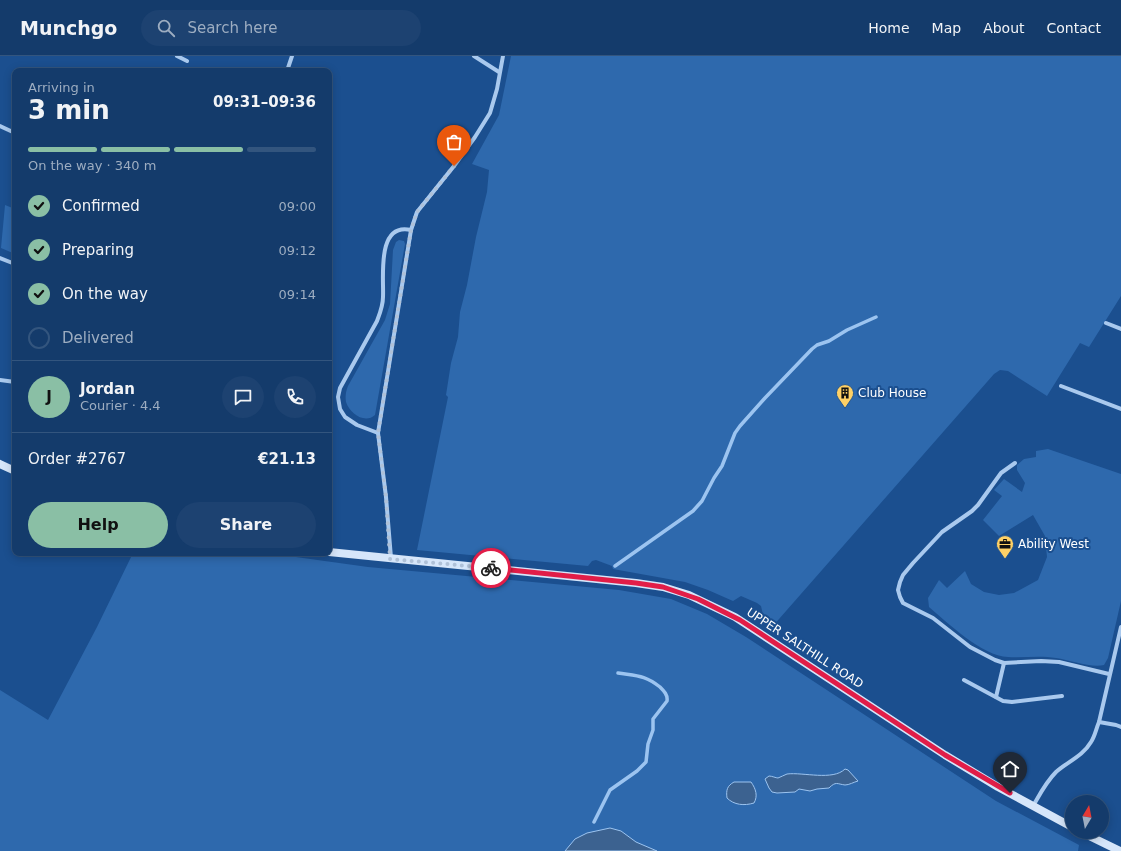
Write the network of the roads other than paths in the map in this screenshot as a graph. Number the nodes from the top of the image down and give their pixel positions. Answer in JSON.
{"nodes":[{"id":1,"x":177,"y":56,"type":"edge"},
{"id":2,"x":292,"y":56,"type":"edge"},
{"id":3,"x":474,"y":56,"type":"edge"},
{"id":4,"x":502,"y":56,"type":"edge"},
{"id":5,"x":188,"y":60,"type":"dead end"},
{"id":6,"x":288,"y":68,"type":"edge"},
{"id":7,"x":499,"y":72,"type":"junction"},
{"id":8,"x":0,"y":126,"type":"edge"},
{"id":9,"x":12,"y":132,"type":"edge"},
{"id":10,"x":411,"y":230,"type":"junction"},
{"id":11,"x":0,"y":258,"type":"edge"},
{"id":12,"x":12,"y":263,"type":"edge"},
{"id":13,"x":1106,"y":323,"type":"dead end"},
{"id":14,"x":1121,"y":329,"type":"edge"},
{"id":15,"x":0,"y":380,"type":"edge"},
{"id":16,"x":12,"y":382,"type":"edge"},
{"id":17,"x":1061,"y":386,"type":"dead end"},
{"id":18,"x":1121,"y":409,"type":"edge"},
{"id":19,"x":378,"y":433,"type":"junction"},
{"id":20,"x":1015,"y":463,"type":"dead end"},
{"id":21,"x":0,"y":464,"type":"edge"},
{"id":22,"x":12,"y":469,"type":"edge"},
{"id":23,"x":332,"y":552,"type":"edge"},
{"id":24,"x":390,"y":559,"type":"junction"},
{"id":25,"x":1121,"y":627,"type":"edge"},
{"id":26,"x":1004,"y":663,"type":"junction"},
{"id":27,"x":1109,"y":674,"type":"junction"},
{"id":28,"x":964,"y":680,"type":"dead end"},
{"id":29,"x":1062,"y":696,"type":"dead end"},
{"id":30,"x":996,"y":697,"type":"junction"},
{"id":31,"x":1099,"y":722,"type":"junction"},
{"id":32,"x":1121,"y":727,"type":"edge"},
{"id":33,"x":1033,"y":806,"type":"junction"},
{"id":34,"x":1065,"y":823,"type":"edge"},
{"id":35,"x":1095,"y":839,"type":"edge"},
{"id":36,"x":1120,"y":851,"type":"edge"}],
"edges":[{"from":1,"to":5,"type":"street"},
{"from":2,"to":6,"type":"street"},
{"from":3,"to":7,"type":"street"},
{"from":4,"to":7,"type":"street"},
{"from":7,"to":10,"type":"street"},
{"from":8,"to":9,"type":"street"},
{"from":10,"to":19,"type":"street"},
{"from":10,"to":19,"type":"street"},
{"from":11,"to":12,"type":"street"},
{"from":13,"to":14,"type":"street"},
{"from":15,"to":16,"type":"street"},
{"from":17,"to":18,"type":"street"},
{"from":19,"to":24,"type":"street"},
{"from":20,"to":26,"type":"street"},
{"from":21,"to":22,"type":"main road"},
{"from":23,"to":24,"type":"main road","name":"UPPER SALTHILL ROAD"},
{"from":24,"to":33,"type":"main road","name":"UPPER SALTHILL ROAD"},
{"from":25,"to":27,"type":"street"},
{"from":26,"to":27,"type":"street"},
{"from":26,"to":30,"type":"street"},
{"from":27,"to":31,"type":"street"},
{"from":28,"to":30,"type":"street"},
{"from":29,"to":30,"type":"street"},
{"from":31,"to":32,"type":"street"},
{"from":31,"to":33,"type":"street"},
{"from":33,"to":34,"type":"main road","name":"UPPER SALTHILL ROAD"},
{"from":35,"to":36,"type":"main road"}]}
